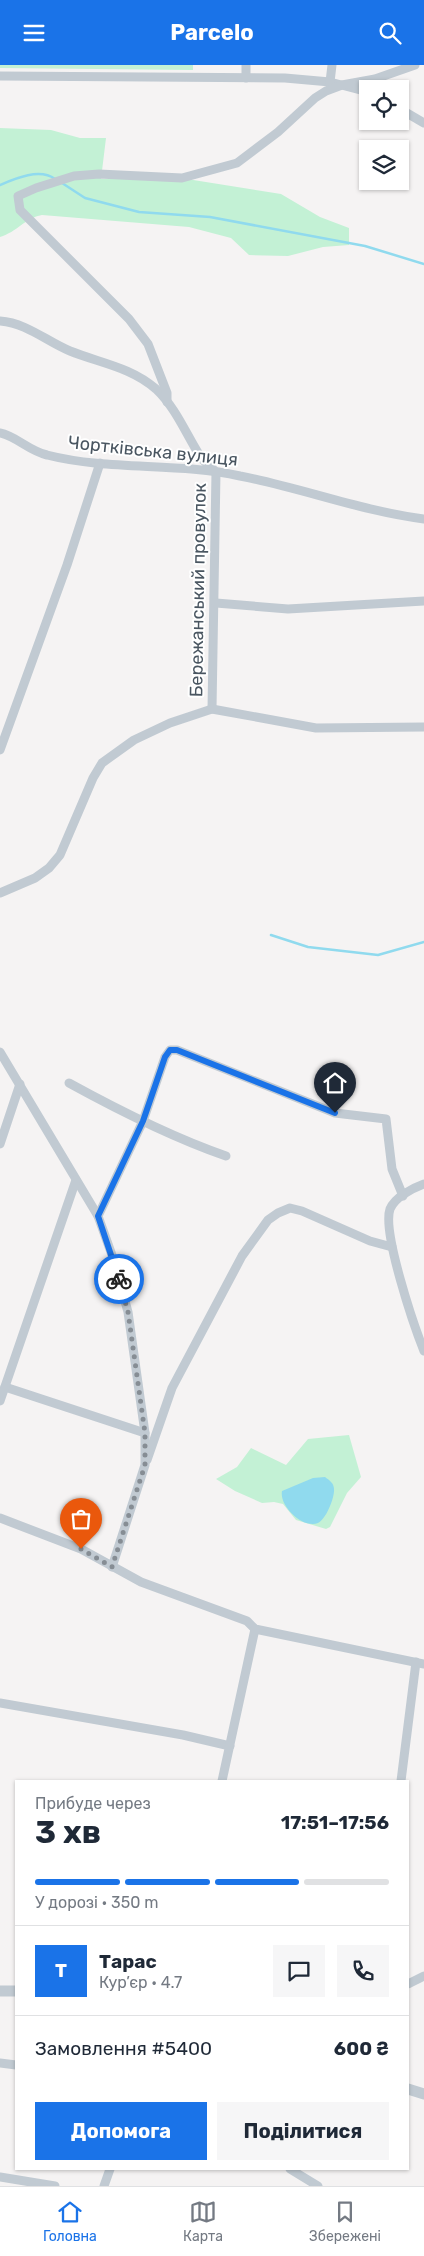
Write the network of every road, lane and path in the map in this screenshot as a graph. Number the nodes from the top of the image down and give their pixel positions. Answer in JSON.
{"nodes":[{"id":1,"x":246,"y":65,"type":"edge"},
{"id":2,"x":332,"y":65,"type":"edge"},
{"id":3,"x":415,"y":65,"type":"edge"},
{"id":4,"x":0,"y":76,"type":"edge"},
{"id":5,"x":246,"y":78,"type":"junction"},
{"id":6,"x":330,"y":82,"type":"junction"},
{"id":7,"x":342,"y":85,"type":"junction"},
{"id":8,"x":359,"y":90,"type":"edge"},
{"id":9,"x":409,"y":114,"type":"edge"},
{"id":10,"x":424,"y":123,"type":"edge"},
{"id":11,"x":0,"y":321,"type":"edge"},
{"id":12,"x":167,"y":402,"type":"junction"},
{"id":13,"x":0,"y":433,"type":"edge"},
{"id":14,"x":100,"y":463,"type":"junction"},
{"id":15,"x":216,"y":473,"type":"junction"},
{"id":16,"x":424,"y":518,"type":"edge"},
{"id":17,"x":424,"y":601,"type":"edge"},
{"id":18,"x":216,"y":603,"type":"junction"},
{"id":19,"x":212,"y":709,"type":"junction"},
{"id":20,"x":424,"y":727,"type":"edge"},
{"id":21,"x":0,"y":750,"type":"edge"},
{"id":22,"x":0,"y":893,"type":"edge"},
{"id":23,"x":0,"y":1052,"type":"edge"},
{"id":24,"x":69,"y":1083,"type":"dead end"},
{"id":25,"x":20,"y":1084,"type":"junction"},
{"id":26,"x":143,"y":1121,"type":"junction"},
{"id":27,"x":0,"y":1144,"type":"edge"},
{"id":28,"x":226,"y":1155,"type":"dead end"},
{"id":29,"x":76,"y":1180,"type":"junction"},
{"id":30,"x":424,"y":1185,"type":"edge"},
{"id":31,"x":403,"y":1196,"type":"junction"},
{"id":32,"x":98,"y":1216,"type":"junction"},
{"id":33,"x":392,"y":1247,"type":"junction"},
{"id":34,"x":424,"y":1351,"type":"edge"},
{"id":35,"x":5,"y":1387,"type":"junction"},
{"id":36,"x":0,"y":1401,"type":"edge"},
{"id":37,"x":145,"y":1433,"type":"junction"},
{"id":38,"x":145,"y":1465,"type":"junction"},
{"id":39,"x":0,"y":1518,"type":"edge"},
{"id":40,"x":112,"y":1567,"type":"junction"},
{"id":41,"x":256,"y":1629,"type":"junction"},
{"id":42,"x":420,"y":1663,"type":"edge"},
{"id":43,"x":0,"y":1703,"type":"edge"},
{"id":44,"x":230,"y":1746,"type":"junction"},
{"id":45,"x":222,"y":1780,"type":"edge"},
{"id":46,"x":401,"y":1780,"type":"edge"},
{"id":47,"x":424,"y":1976,"type":"edge"},
{"id":48,"x":409,"y":1984,"type":"edge"},
{"id":49,"x":0,"y":1991,"type":"edge"},
{"id":50,"x":15,"y":1991,"type":"edge"},
{"id":51,"x":0,"y":2063,"type":"edge"},
{"id":52,"x":15,"y":2065,"type":"edge"},
{"id":53,"x":409,"y":2089,"type":"edge"},
{"id":54,"x":424,"y":2094,"type":"edge"},
{"id":55,"x":110,"y":2170,"type":"edge"},
{"id":56,"x":292,"y":2170,"type":"edge"},
{"id":57,"x":0,"y":2177,"type":"edge"},
{"id":58,"x":55,"y":2186,"type":"edge"},
{"id":59,"x":104,"y":2186,"type":"edge"},
{"id":60,"x":318,"y":2186,"type":"edge"}],
"edges":[{"from":1,"to":5,"type":"street"},
{"from":2,"to":6,"type":"street"},
{"from":3,"to":7,"type":"street"},
{"from":4,"to":5,"type":"street"},
{"from":5,"to":6,"type":"street"},
{"from":6,"to":7,"type":"street"},
{"from":7,"to":8,"type":"street"},
{"from":7,"to":12,"type":"street"},
{"from":9,"to":10,"type":"street"},
{"from":11,"to":12,"type":"street"},
{"from":12,"to":15,"type":"street"},
{"from":13,"to":14,"type":"street","name":"Чортківська вулиця"},
{"from":14,"to":15,"type":"street","name":"Чортківська вулиця"},
{"from":14,"to":21,"type":"street"},
{"from":15,"to":16,"type":"street","name":"Чортківська вулиця"},
{"from":15,"to":18,"type":"street","name":"Бережанський провулок"},
{"from":17,"to":18,"type":"street"},
{"from":18,"to":19,"type":"street","name":"Бережанський провулок"},
{"from":19,"to":20,"type":"street"},
{"from":19,"to":22,"type":"street"},
{"from":23,"to":25,"type":"street"},
{"from":24,"to":26,"type":"street"},
{"from":25,"to":27,"type":"street"},
{"from":25,"to":29,"type":"street"},
{"from":26,"to":28,"type":"street"},
{"from":26,"to":31,"type":"street"},
{"from":26,"to":32,"type":"street"},
{"from":29,"to":32,"type":"street"},
{"from":29,"to":35,"type":"street"},
{"from":30,"to":31,"type":"street"},
{"from":31,"to":33,"type":"street"},
{"from":32,"to":37,"type":"street"},
{"from":33,"to":34,"type":"street"},
{"from":33,"to":38,"type":"street"},
{"from":35,"to":36,"type":"street"},
{"from":35,"to":37,"type":"street"},
{"from":37,"to":38,"type":"street"},
{"from":38,"to":40,"type":"street"},
{"from":39,"to":40,"type":"street"},
{"from":40,"to":41,"type":"street"},
{"from":41,"to":42,"type":"street"},
{"from":41,"to":44,"type":"street"},
{"from":42,"to":46,"type":"street"},
{"from":43,"to":44,"type":"street"},
{"from":44,"to":45,"type":"street"},
{"from":47,"to":48,"type":"street"},
{"from":49,"to":50,"type":"street"},
{"from":51,"to":52,"type":"street"},
{"from":53,"to":54,"type":"street"},
{"from":55,"to":59,"type":"street"},
{"from":56,"to":60,"type":"street"},
{"from":57,"to":58,"type":"street"}]}
